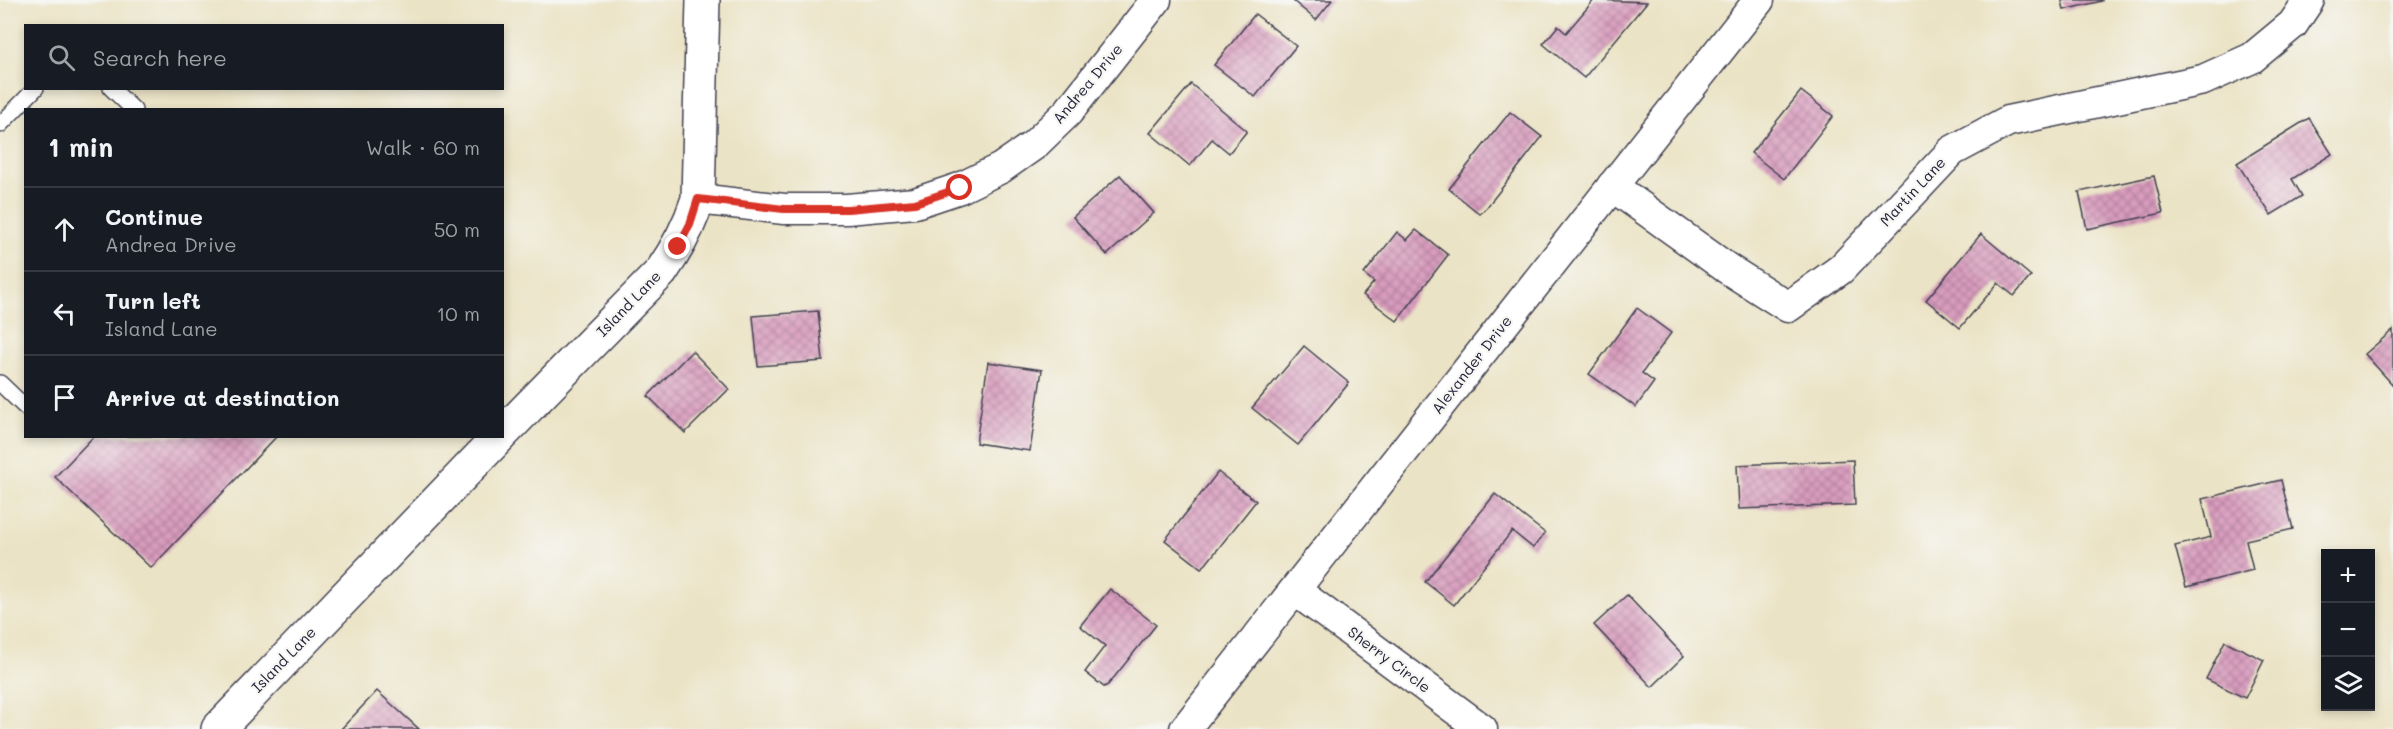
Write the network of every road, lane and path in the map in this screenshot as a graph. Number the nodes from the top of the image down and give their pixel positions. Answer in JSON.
{"nodes":[{"id":1,"x":703,"y":0,"type":"edge"},
{"id":2,"x":1156,"y":0,"type":"edge"},
{"id":3,"x":1759,"y":0,"type":"edge"},
{"id":4,"x":2309,"y":0,"type":"edge"},
{"id":5,"x":34,"y":90,"type":"edge"},
{"id":6,"x":113,"y":90,"type":"edge"},
{"id":7,"x":132,"y":108,"type":"edge"},
{"id":8,"x":0,"y":124,"type":"edge"},
{"id":9,"x":1612,"y":186,"type":"junction"},
{"id":10,"x":698,"y":199,"type":"junction"},
{"id":11,"x":0,"y":383,"type":"edge"},
{"id":12,"x":24,"y":406,"type":"edge"},
{"id":13,"x":504,"y":430,"type":"edge"},
{"id":14,"x":496,"y":438,"type":"edge"},
{"id":15,"x":1296,"y":591,"type":"junction"},
{"id":16,"x":218,"y":729,"type":"edge"},
{"id":17,"x":1185,"y":729,"type":"edge"},
{"id":18,"x":1482,"y":729,"type":"edge"}],
"edges":[{"from":1,"to":10,"type":"street","name":"Island Lane"},
{"from":2,"to":10,"type":"street","name":"Andrea Drive"},
{"from":3,"to":9,"type":"street","name":"Alexander Drive"},
{"from":4,"to":9,"type":"street","name":"Martin Lane"},
{"from":5,"to":8,"type":"lane"},
{"from":6,"to":7,"type":"lane"},
{"from":9,"to":15,"type":"street","name":"Alexander Drive"},
{"from":10,"to":13,"type":"street","name":"Island Lane"},
{"from":11,"to":12,"type":"lane"},
{"from":14,"to":16,"type":"street","name":"Island Lane"},
{"from":15,"to":17,"type":"street","name":"Alexander Drive"},
{"from":15,"to":18,"type":"street","name":"Sherry Circle"}]}
